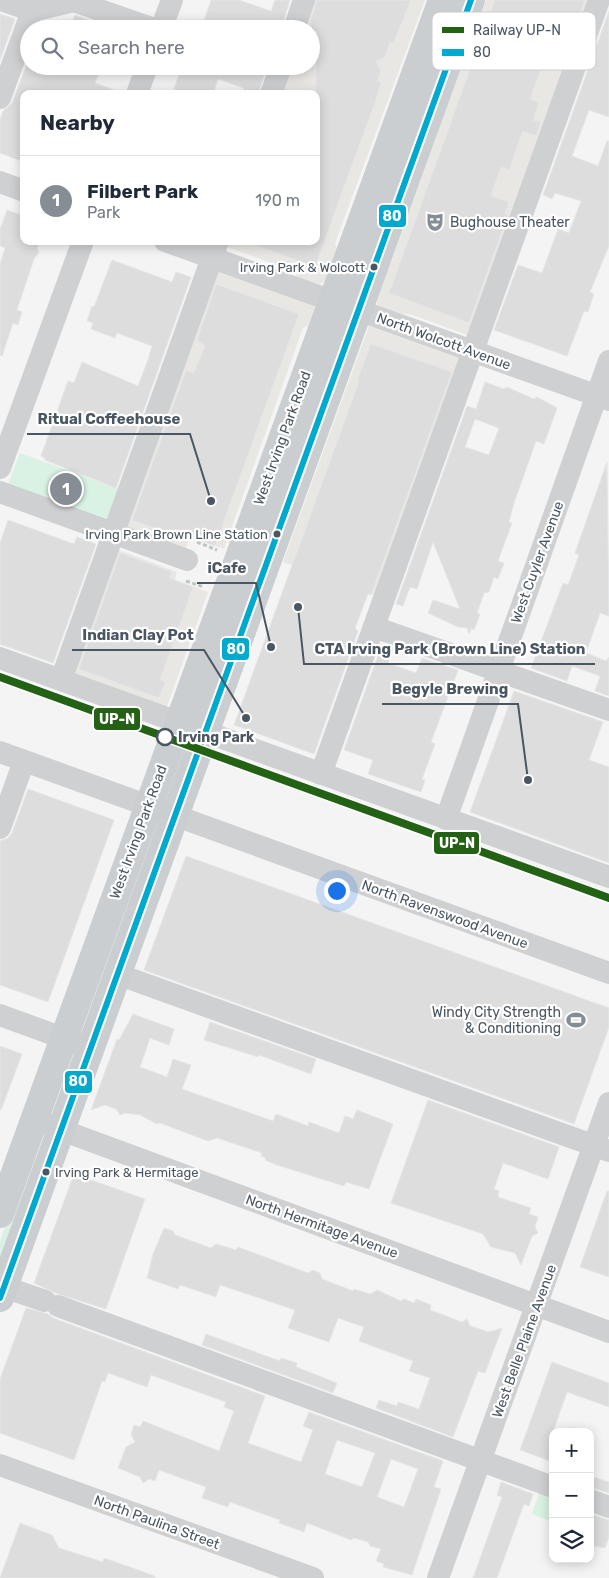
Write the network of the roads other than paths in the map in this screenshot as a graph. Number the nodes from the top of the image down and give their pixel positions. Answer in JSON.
{"nodes":[{"id":1,"x":1,"y":0,"type":"edge"},
{"id":2,"x":172,"y":0,"type":"edge"},
{"id":3,"x":304,"y":0,"type":"edge"},
{"id":4,"x":442,"y":0,"type":"edge"},
{"id":5,"x":471,"y":0,"type":"edge"},
{"id":6,"x":599,"y":0,"type":"edge"},
{"id":7,"x":32,"y":11,"type":"junction"},
{"id":8,"x":438,"y":12,"type":"edge"},
{"id":9,"x":467,"y":12,"type":"edge"},
{"id":10,"x":595,"y":12,"type":"edge"},
{"id":11,"x":29,"y":20,"type":"edge"},
{"id":12,"x":128,"y":20,"type":"edge"},
{"id":13,"x":164,"y":20,"type":"edge"},
{"id":14,"x":297,"y":20,"type":"edge"},
{"id":15,"x":432,"y":27,"type":"edge"},
{"id":16,"x":20,"y":44,"type":"edge"},
{"id":17,"x":446,"y":70,"type":"edge"},
{"id":18,"x":574,"y":70,"type":"edge"},
{"id":19,"x":144,"y":75,"type":"edge"},
{"id":20,"x":278,"y":75,"type":"edge"},
{"id":21,"x":139,"y":90,"type":"edge"},
{"id":22,"x":272,"y":90,"type":"edge"},
{"id":23,"x":0,"y":98,"type":"edge"},
{"id":24,"x":0,"y":182,"type":"edge"},
{"id":25,"x":20,"y":190,"type":"edge"},
{"id":26,"x":82,"y":245,"type":"edge"},
{"id":27,"x":187,"y":245,"type":"edge"},
{"id":28,"x":215,"y":250,"type":"edge"},
{"id":29,"x":331,"y":300,"type":"junction"},
{"id":30,"x":359,"y":311,"type":"junction"},
{"id":31,"x":473,"y":351,"type":"junction"},
{"id":32,"x":609,"y":361,"type":"edge"},
{"id":33,"x":603,"y":398,"type":"edge"},
{"id":34,"x":0,"y":468,"type":"edge"},
{"id":35,"x":0,"y":492,"type":"edge"},
{"id":36,"x":113,"y":533,"type":"junction"},
{"id":37,"x":187,"y":560,"type":"dead end"},
{"id":38,"x":374,"y":627,"type":"junction"},
{"id":39,"x":0,"y":658,"type":"edge"},
{"id":40,"x":499,"y":671,"type":"junction"},
{"id":41,"x":60,"y":680,"type":"junction"},
{"id":42,"x":609,"y":710,"type":"edge"},
{"id":43,"x":178,"y":722,"type":"junction"},
{"id":44,"x":206,"y":733,"type":"junction"},
{"id":45,"x":0,"y":752,"type":"edge"},
{"id":46,"x":24,"y":761,"type":"junction"},
{"id":47,"x":321,"y":774,"type":"junction"},
{"id":48,"x":148,"y":806,"type":"junction"},
{"id":49,"x":176,"y":816,"type":"junction"},
{"id":50,"x":446,"y":819,"type":"junction"},
{"id":51,"x":0,"y":828,"type":"edge"},
{"id":52,"x":609,"y":877,"type":"edge"},
{"id":53,"x":117,"y":974,"type":"junction"},
{"id":54,"x":609,"y":974,"type":"edge"},
{"id":55,"x":0,"y":1015,"type":"edge"},
{"id":56,"x":64,"y":1038,"type":"junction"},
{"id":57,"x":90,"y":1048,"type":"junction"},
{"id":58,"x":609,"y":1103,"type":"edge"},
{"id":59,"x":35,"y":1120,"type":"junction"},
{"id":60,"x":61,"y":1130,"type":"junction"},
{"id":61,"x":601,"y":1148,"type":"edge"},
{"id":62,"x":0,"y":1214,"type":"edge"},
{"id":63,"x":2,"y":1292,"type":"edge"},
{"id":64,"x":536,"y":1306,"type":"junction"},
{"id":65,"x":609,"y":1332,"type":"edge"},
{"id":66,"x":481,"y":1460,"type":"junction"},
{"id":67,"x":0,"y":1465,"type":"edge"},
{"id":68,"x":549,"y":1485,"type":"edge"},
{"id":69,"x":594,"y":1501,"type":"edge"},
{"id":70,"x":609,"y":1507,"type":"edge"},
{"id":71,"x":313,"y":1578,"type":"edge"},
{"id":72,"x":438,"y":1578,"type":"edge"}],
"edges":[{"from":1,"to":7,"type":"street"},
{"from":2,"to":13,"type":"street"},
{"from":3,"to":14,"type":"street"},
{"from":4,"to":8,"type":"main road","name":"West Irving Park Road"},
{"from":5,"to":9,"type":"main road","name":"West Irving Park Road"},
{"from":6,"to":10,"type":"street"},
{"from":7,"to":11,"type":"street"},
{"from":7,"to":12,"type":"street"},
{"from":15,"to":29,"type":"main road","name":"West Irving Park Road"},
{"from":16,"to":23,"type":"street"},
{"from":17,"to":30,"type":"main road","name":"West Irving Park Road"},
{"from":18,"to":31,"type":"street"},
{"from":19,"to":21,"type":"street"},
{"from":20,"to":22,"type":"street"},
{"from":24,"to":25,"type":"street"},
{"from":26,"to":34,"type":"street"},
{"from":27,"to":28,"type":"street","name":"North Wolcott Avenue"},
{"from":28,"to":29,"type":"street","name":"North Wolcott Avenue"},
{"from":28,"to":36,"type":"street"},
{"from":29,"to":30,"type":"street","name":"North Wolcott Avenue"},
{"from":29,"to":43,"type":"main road","name":"West Irving Park Road"},
{"from":30,"to":31,"type":"street","name":"North Wolcott Avenue"},
{"from":30,"to":44,"type":"main road","name":"West Irving Park Road"},
{"from":31,"to":33,"type":"street","name":"North Wolcott Avenue"},
{"from":31,"to":38,"type":"street"},
{"from":32,"to":33,"type":"street","name":"West Cuyler Avenue"},
{"from":33,"to":40,"type":"street","name":"West Cuyler Avenue"},
{"from":35,"to":36,"type":"street"},
{"from":36,"to":37,"type":"street"},
{"from":36,"to":41,"type":"street"},
{"from":38,"to":40,"type":"street"},
{"from":38,"to":47,"type":"street"},
{"from":39,"to":41,"type":"street"},
{"from":40,"to":42,"type":"street"},
{"from":40,"to":50,"type":"street","name":"West Cuyler Avenue"},
{"from":41,"to":43,"type":"street"},
{"from":43,"to":44,"type":"street"},
{"from":43,"to":48,"type":"main road","name":"West Irving Park Road"},
{"from":44,"to":47,"type":"street"},
{"from":44,"to":49,"type":"main road","name":"West Irving Park Road"},
{"from":45,"to":46,"type":"street","name":"North Ravenswood Avenue"},
{"from":46,"to":48,"type":"street","name":"North Ravenswood Avenue"},
{"from":46,"to":51,"type":"street"},
{"from":47,"to":50,"type":"street"},
{"from":48,"to":49,"type":"street","name":"North Ravenswood Avenue"},
{"from":48,"to":56,"type":"main road","name":"West Irving Park Road"},
{"from":49,"to":53,"type":"main road","name":"West Irving Park Road"},
{"from":49,"to":54,"type":"street","name":"North Ravenswood Avenue"},
{"from":50,"to":52,"type":"street"},
{"from":53,"to":57,"type":"main road","name":"West Irving Park Road"},
{"from":53,"to":61,"type":"street"},
{"from":55,"to":56,"type":"street"},
{"from":56,"to":57,"type":"street"},
{"from":56,"to":59,"type":"main road","name":"West Irving Park Road"},
{"from":57,"to":60,"type":"main road","name":"West Irving Park Road"},
{"from":58,"to":61,"type":"street","name":"West Belle Plaine Avenue"},
{"from":59,"to":60,"type":"street","name":"North Hermitage Avenue"},
{"from":59,"to":62,"type":"main road","name":"West Irving Park Road"},
{"from":60,"to":63,"type":"main road","name":"West Irving Park Road"},
{"from":60,"to":64,"type":"street","name":"North Hermitage Avenue"},
{"from":61,"to":64,"type":"street","name":"West Belle Plaine Avenue"},
{"from":63,"to":66,"type":"street"},
{"from":64,"to":65,"type":"street","name":"North Hermitage Avenue"},
{"from":64,"to":66,"type":"street","name":"West Belle Plaine Avenue"},
{"from":66,"to":68,"type":"street"},
{"from":66,"to":72,"type":"street","name":"West Belle Plaine Avenue"},
{"from":67,"to":71,"type":"street","name":"North Paulina Street"},
{"from":69,"to":70,"type":"street"}]}
